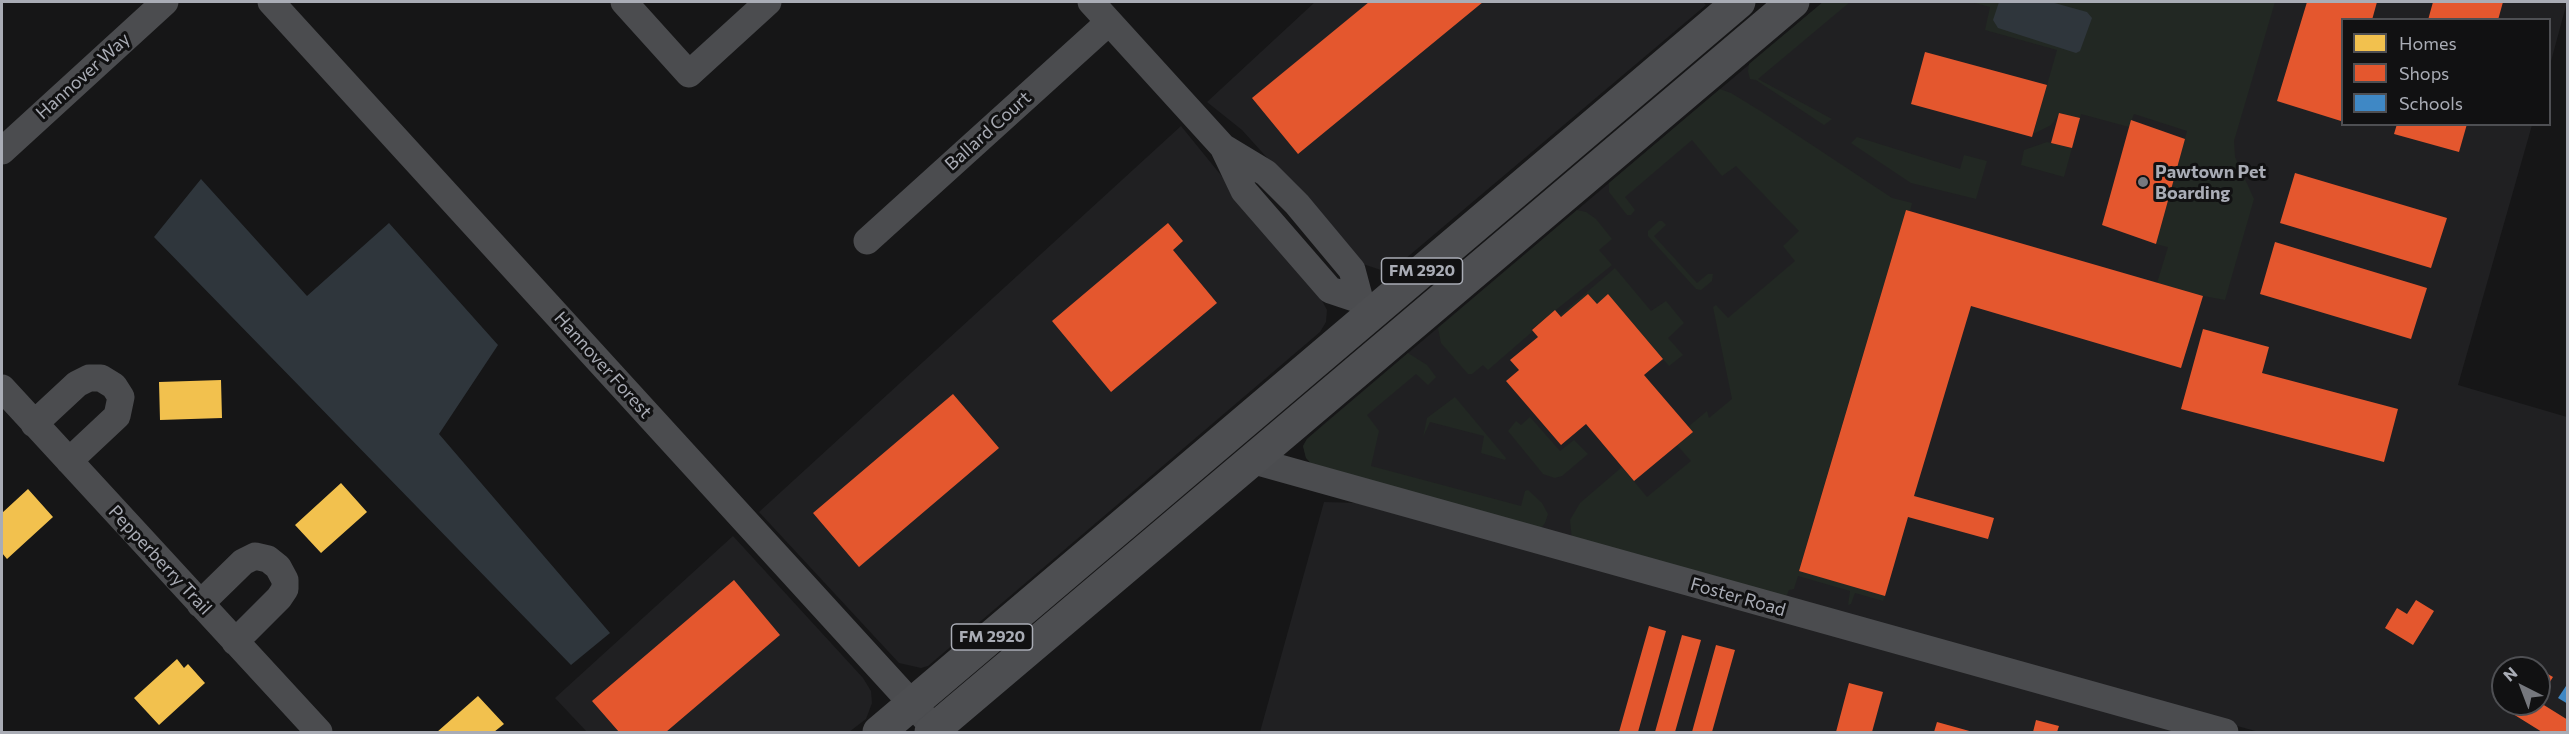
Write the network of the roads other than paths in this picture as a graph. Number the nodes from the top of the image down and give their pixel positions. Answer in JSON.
{"nodes":[{"id":1,"x":165,"y":2,"type":"edge"},
{"id":2,"x":271,"y":2,"type":"edge"},
{"id":3,"x":624,"y":2,"type":"edge"},
{"id":4,"x":768,"y":2,"type":"edge"},
{"id":5,"x":1091,"y":2,"type":"edge"},
{"id":6,"x":1739,"y":2,"type":"edge"},
{"id":7,"x":1793,"y":2,"type":"edge"},
{"id":8,"x":1109,"y":22,"type":"junction"},
{"id":9,"x":2,"y":151,"type":"edge"},
{"id":10,"x":867,"y":241,"type":"dead end"},
{"id":11,"x":1367,"y":306,"type":"junction"},
{"id":12,"x":2,"y":388,"type":"edge"},
{"id":13,"x":34,"y":424,"type":"junction"},
{"id":14,"x":1251,"y":460,"type":"junction"},
{"id":15,"x":69,"y":461,"type":"junction"},
{"id":16,"x":200,"y":604,"type":"junction"},
{"id":17,"x":235,"y":642,"type":"junction"},
{"id":18,"x":912,"y":704,"type":"junction"},
{"id":19,"x":933,"y":731,"type":"edge"},
{"id":20,"x":319,"y":732,"type":"edge"},
{"id":21,"x":879,"y":732,"type":"edge"},
{"id":22,"x":2225,"y":732,"type":"edge"}],
"edges":[{"from":1,"to":9,"type":"street","name":"Hannover Way"},
{"from":2,"to":18,"type":"street","name":"Hannover Forest"},
{"from":3,"to":4,"type":"street"},
{"from":5,"to":8,"type":"street"},
{"from":6,"to":11,"type":"main road","name":"FM 2920","number":"FM 2920"},
{"from":7,"to":14,"type":"main road","name":"FM 2920","number":"FM 2920"},
{"from":8,"to":10,"type":"street","name":"Ballard Court"},
{"from":8,"to":11,"type":"street"},
{"from":11,"to":18,"type":"main road","name":"FM 2920","number":"FM 2920"},
{"from":12,"to":13,"type":"street","name":"Pepperberry Trail"},
{"from":13,"to":15,"type":"street","name":"Pepperberry Trail"},
{"from":13,"to":15,"type":"street"},
{"from":14,"to":19,"type":"main road","name":"FM 2920","number":"FM 2920"},
{"from":14,"to":22,"type":"street","name":"Foster Road"},
{"from":15,"to":16,"type":"street","name":"Pepperberry Trail"},
{"from":16,"to":17,"type":"street","name":"Pepperberry Trail"},
{"from":16,"to":17,"type":"street"},
{"from":17,"to":20,"type":"street","name":"Pepperberry Trail"},
{"from":18,"to":19,"type":"street","name":"Hannover Forest"},
{"from":18,"to":21,"type":"main road","name":"FM 2920","number":"FM 2920"}]}
